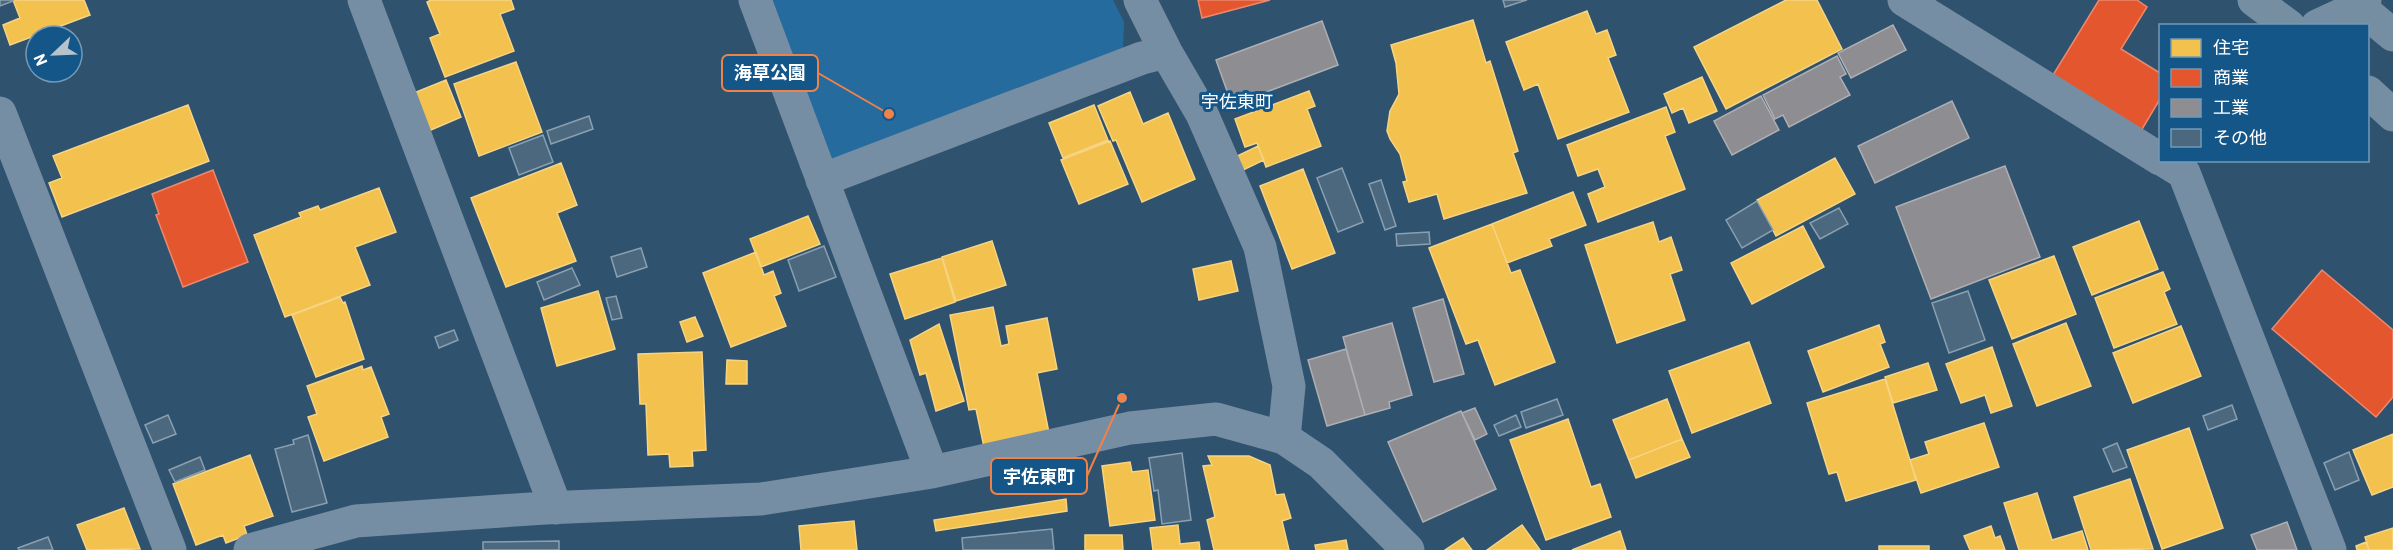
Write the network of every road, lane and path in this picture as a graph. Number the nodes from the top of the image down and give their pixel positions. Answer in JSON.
{"nodes":[{"id":1,"x":364,"y":0,"type":"edge"},
{"id":2,"x":755,"y":0,"type":"edge"},
{"id":3,"x":1140,"y":0,"type":"edge"},
{"id":4,"x":1904,"y":0,"type":"edge"},
{"id":5,"x":2254,"y":0,"type":"edge"},
{"id":6,"x":2358,"y":2,"type":"edge"},
{"id":7,"x":2286,"y":24,"type":"edge"},
{"id":8,"x":2320,"y":24,"type":"edge"},
{"id":9,"x":2393,"y":35,"type":"edge"},
{"id":10,"x":1166,"y":52,"type":"junction"},
{"id":11,"x":2369,"y":95,"type":"edge"},
{"id":12,"x":0,"y":113,"type":"edge"},
{"id":13,"x":2393,"y":115,"type":"edge"},
{"id":14,"x":2159,"y":153,"type":"edge"},
{"id":15,"x":2175,"y":163,"type":"edge"},
{"id":16,"x":822,"y":180,"type":"junction"},
{"id":17,"x":1284,"y":438,"type":"junction"},
{"id":18,"x":933,"y":472,"type":"junction"},
{"id":19,"x":556,"y":508,"type":"junction"},
{"id":20,"x":170,"y":550,"type":"edge"},
{"id":21,"x":250,"y":550,"type":"edge"},
{"id":22,"x":1408,"y":550,"type":"edge"},
{"id":23,"x":2330,"y":550,"type":"edge"}],
"edges":[{"from":1,"to":19,"type":"street"},
{"from":2,"to":16,"type":"street"},
{"from":3,"to":10,"type":"street"},
{"from":4,"to":14,"type":"street"},
{"from":5,"to":7,"type":"main road"},
{"from":6,"to":8,"type":"street"},
{"from":6,"to":9,"type":"main road"},
{"from":10,"to":16,"type":"street"},
{"from":10,"to":17,"type":"street"},
{"from":11,"to":13,"type":"main road"},
{"from":12,"to":20,"type":"street"},
{"from":15,"to":23,"type":"street"},
{"from":16,"to":18,"type":"street"},
{"from":17,"to":18,"type":"street"},
{"from":17,"to":22,"type":"street"},
{"from":18,"to":19,"type":"street"},
{"from":19,"to":21,"type":"street"}]}
